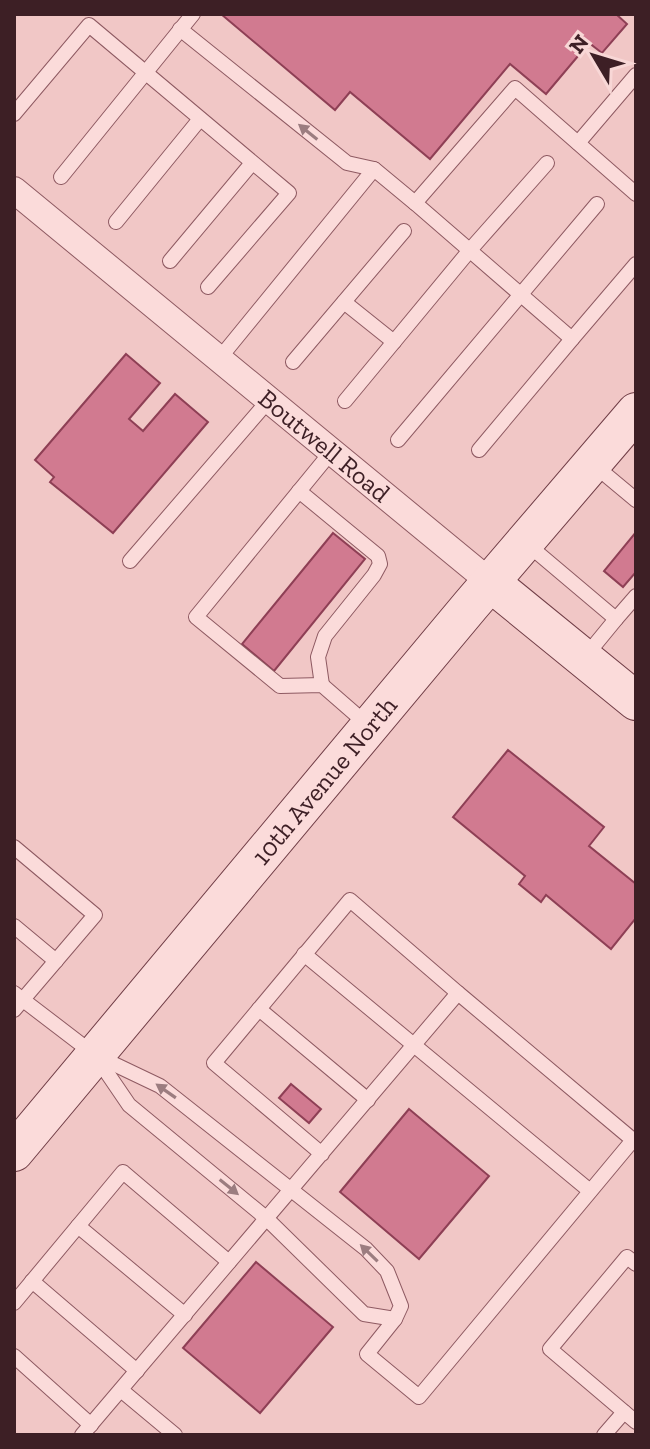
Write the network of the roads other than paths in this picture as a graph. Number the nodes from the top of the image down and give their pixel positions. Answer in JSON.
{"nodes":[{"id":1,"x":193,"y":14,"type":"edge"},
{"id":2,"x":180,"y":29,"type":"junction"},
{"id":3,"x":145,"y":73,"type":"junction"},
{"id":4,"x":636,"y":75,"type":"edge"},
{"id":5,"x":14,"y":114,"type":"edge"},
{"id":6,"x":200,"y":119,"type":"junction"},
{"id":7,"x":578,"y":143,"type":"junction"},
{"id":8,"x":252,"y":163,"type":"junction"},
{"id":9,"x":547,"y":163,"type":"dead end"},
{"id":10,"x":374,"y":169,"type":"junction"},
{"id":11,"x":61,"y":177,"type":"dead end"},
{"id":12,"x":14,"y":190,"type":"edge"},
{"id":13,"x":636,"y":194,"type":"edge"},
{"id":14,"x":415,"y":203,"type":"junction"},
{"id":15,"x":597,"y":204,"type":"dead end"},
{"id":16,"x":116,"y":222,"type":"dead end"},
{"id":17,"x":404,"y":231,"type":"dead end"},
{"id":18,"x":470,"y":250,"type":"junction"},
{"id":19,"x":170,"y":261,"type":"dead end"},
{"id":20,"x":636,"y":264,"type":"edge"},
{"id":21,"x":208,"y":287,"type":"dead end"},
{"id":22,"x":521,"y":292,"type":"junction"},
{"id":23,"x":344,"y":302,"type":"junction"},
{"id":24,"x":572,"y":339,"type":"junction"},
{"id":25,"x":394,"y":342,"type":"junction"},
{"id":26,"x":219,"y":359,"type":"junction"},
{"id":27,"x":293,"y":362,"type":"dead end"},
{"id":28,"x":269,"y":400,"type":"junction"},
{"id":29,"x":345,"y":401,"type":"dead end"},
{"id":30,"x":636,"y":412,"type":"edge"},
{"id":31,"x":398,"y":440,"type":"dead end"},
{"id":32,"x":479,"y":450,"type":"dead end"},
{"id":33,"x":332,"y":451,"type":"junction"},
{"id":34,"x":592,"y":463,"type":"junction"},
{"id":35,"x":299,"y":491,"type":"junction"},
{"id":36,"x":636,"y":500,"type":"edge"},
{"id":37,"x":525,"y":542,"type":"junction"},
{"id":38,"x":130,"y":561,"type":"dead end"},
{"id":39,"x":490,"y":582,"type":"junction"},
{"id":40,"x":636,"y":596,"type":"edge"},
{"id":41,"x":616,"y":619,"type":"junction"},
{"id":42,"x":584,"y":658,"type":"junction"},
{"id":43,"x":322,"y":685,"type":"junction"},
{"id":44,"x":636,"y":701,"type":"edge"},
{"id":45,"x":370,"y":727,"type":"junction"},
{"id":46,"x":14,"y":847,"type":"edge"},
{"id":47,"x":14,"y":926,"type":"edge"},
{"id":48,"x":304,"y":954,"type":"junction"},
{"id":49,"x":56,"y":961,"type":"junction"},
{"id":50,"x":458,"y":993,"type":"junction"},
{"id":51,"x":17,"y":1001,"type":"edge"},
{"id":52,"x":259,"y":1009,"type":"junction"},
{"id":53,"x":413,"y":1046,"type":"junction"},
{"id":54,"x":95,"y":1055,"type":"junction"},
{"id":55,"x":368,"y":1100,"type":"junction"},
{"id":56,"x":14,"y":1152,"type":"edge"},
{"id":57,"x":322,"y":1154,"type":"junction"},
{"id":58,"x":292,"y":1189,"type":"junction"},
{"id":59,"x":590,"y":1191,"type":"junction"},
{"id":60,"x":266,"y":1218,"type":"junction"},
{"id":61,"x":78,"y":1226,"type":"junction"},
{"id":62,"x":229,"y":1262,"type":"junction"},
{"id":63,"x":636,"y":1264,"type":"edge"},
{"id":64,"x":32,"y":1281,"type":"junction"},
{"id":65,"x":14,"y":1303,"type":"edge"},
{"id":66,"x":185,"y":1315,"type":"junction"},
{"id":67,"x":395,"y":1319,"type":"junction"},
{"id":68,"x":14,"y":1356,"type":"edge"},
{"id":69,"x":137,"y":1371,"type":"junction"},
{"id":70,"x":121,"y":1390,"type":"junction"},
{"id":71,"x":630,"y":1417,"type":"edge"},
{"id":72,"x":87,"y":1430,"type":"edge"},
{"id":73,"x":175,"y":1435,"type":"edge"},
{"id":74,"x":604,"y":1435,"type":"edge"}],
"edges":[{"from":1,"to":2,"type":"lane"},
{"from":2,"to":3,"type":"lane"},
{"from":10,"to":2,"type":"lane","one_way":true},
{"from":3,"to":5,"type":"lane"},
{"from":3,"to":6,"type":"lane"},
{"from":3,"to":11,"type":"lane"},
{"from":4,"to":7,"type":"lane"},
{"from":6,"to":8,"type":"lane"},
{"from":6,"to":16,"type":"lane"},
{"from":7,"to":13,"type":"lane"},
{"from":7,"to":14,"type":"lane"},
{"from":8,"to":19,"type":"lane"},
{"from":8,"to":21,"type":"lane"},
{"from":9,"to":18,"type":"lane"},
{"from":10,"to":14,"type":"lane"},
{"from":10,"to":26,"type":"lane"},
{"from":12,"to":26,"type":"street","name":"Boutwell Road"},
{"from":14,"to":18,"type":"lane"},
{"from":15,"to":22,"type":"lane"},
{"from":17,"to":23,"type":"lane"},
{"from":18,"to":22,"type":"lane"},
{"from":18,"to":25,"type":"lane"},
{"from":20,"to":24,"type":"lane"},
{"from":22,"to":24,"type":"lane"},
{"from":22,"to":31,"type":"lane"},
{"from":23,"to":25,"type":"lane"},
{"from":23,"to":27,"type":"lane"},
{"from":24,"to":32,"type":"lane"},
{"from":25,"to":29,"type":"lane"},
{"from":26,"to":28,"type":"street","name":"Boutwell Road"},
{"from":28,"to":33,"type":"street","name":"Boutwell Road"},
{"from":28,"to":38,"type":"lane"},
{"from":30,"to":34,"type":"street","name":"10th Avenue North"},
{"from":33,"to":35,"type":"lane"},
{"from":33,"to":39,"type":"street","name":"Boutwell Road"},
{"from":34,"to":36,"type":"lane"},
{"from":34,"to":37,"type":"street","name":"10th Avenue North"},
{"from":35,"to":43,"type":"lane"},
{"from":35,"to":43,"type":"lane"},
{"from":37,"to":39,"type":"street","name":"10th Avenue North"},
{"from":37,"to":41,"type":"lane"},
{"from":39,"to":42,"type":"street","name":"Boutwell Road"},
{"from":39,"to":45,"type":"street","name":"10th Avenue North"},
{"from":40,"to":41,"type":"lane"},
{"from":41,"to":42,"type":"lane"},
{"from":42,"to":44,"type":"street","name":"Boutwell Road"},
{"from":43,"to":45,"type":"lane"},
{"from":45,"to":54,"type":"street","name":"10th Avenue North"},
{"from":46,"to":49,"type":"lane"},
{"from":47,"to":49,"type":"lane"},
{"from":48,"to":50,"type":"lane"},
{"from":48,"to":52,"type":"lane"},
{"from":48,"to":53,"type":"lane"},
{"from":49,"to":51,"type":"lane"},
{"from":50,"to":53,"type":"lane"},
{"from":50,"to":59,"type":"lane"},
{"from":51,"to":54,"type":"lane"},
{"from":52,"to":55,"type":"lane"},
{"from":52,"to":57,"type":"lane"},
{"from":53,"to":55,"type":"lane"},
{"from":53,"to":59,"type":"lane"},
{"from":54,"to":56,"type":"street","name":"10th Avenue North"},
{"from":58,"to":54,"type":"lane","one_way":true},
{"from":54,"to":60,"type":"lane","one_way":true},
{"from":55,"to":57,"type":"lane"},
{"from":57,"to":58,"type":"lane"},
{"from":58,"to":60,"type":"lane"},
{"from":67,"to":58,"type":"lane","one_way":true},
{"from":59,"to":67,"type":"lane"},
{"from":60,"to":62,"type":"lane"},
{"from":60,"to":67,"type":"lane"},
{"from":61,"to":62,"type":"lane"},
{"from":61,"to":64,"type":"lane"},
{"from":61,"to":66,"type":"lane"},
{"from":62,"to":66,"type":"lane"},
{"from":63,"to":71,"type":"lane"},
{"from":64,"to":65,"type":"lane"},
{"from":64,"to":69,"type":"lane"},
{"from":66,"to":69,"type":"lane"},
{"from":68,"to":72,"type":"lane"},
{"from":69,"to":70,"type":"lane"},
{"from":70,"to":72,"type":"lane"},
{"from":70,"to":73,"type":"lane"},
{"from":71,"to":74,"type":"lane"}]}
